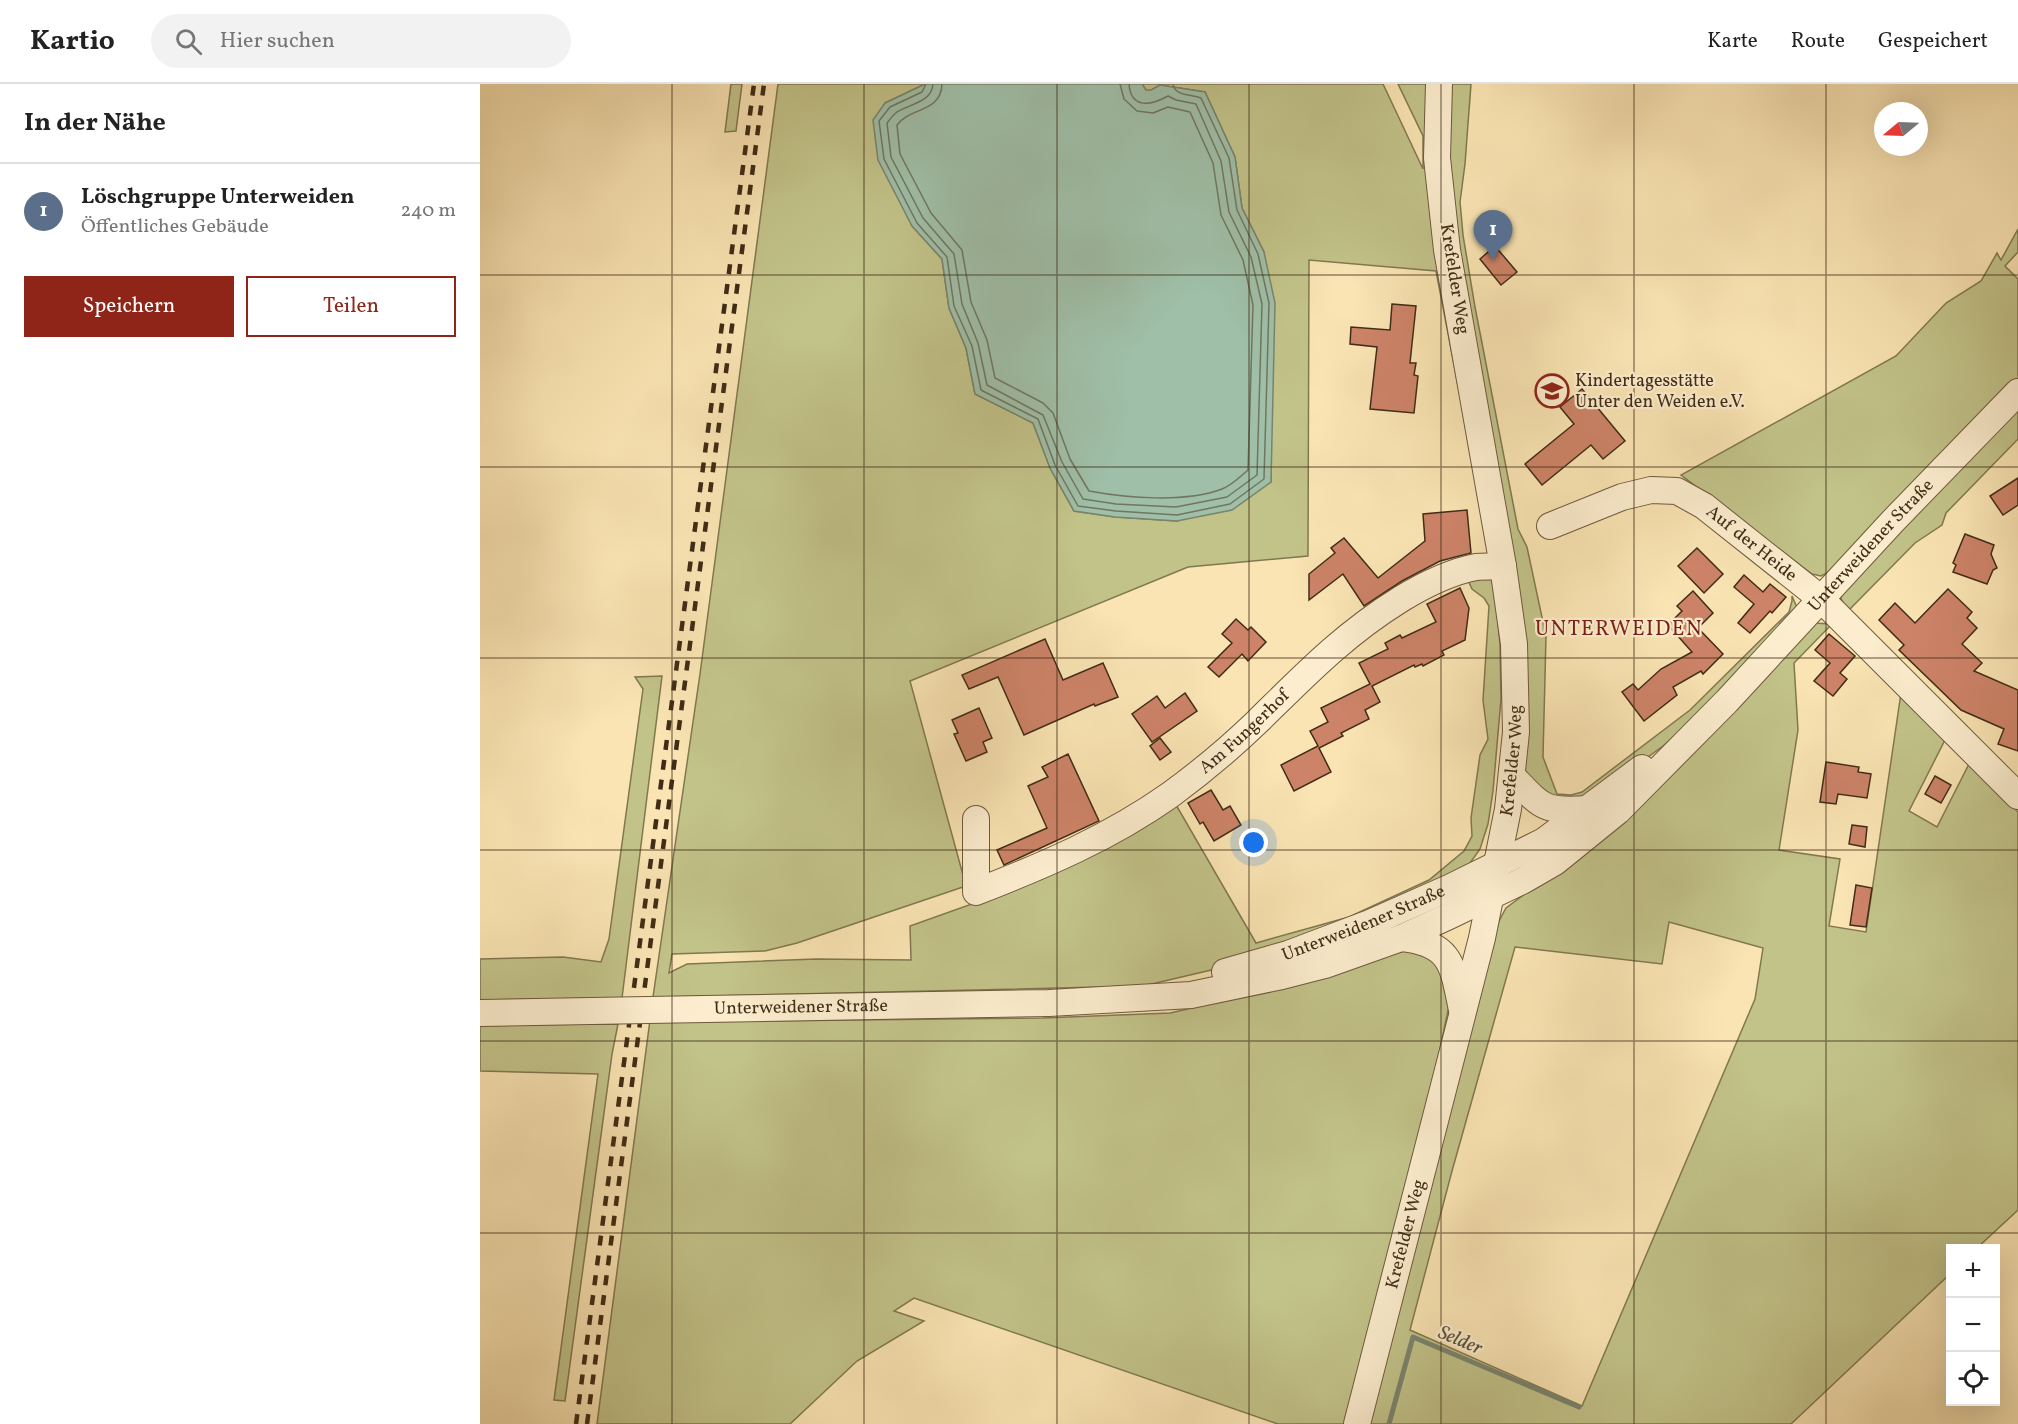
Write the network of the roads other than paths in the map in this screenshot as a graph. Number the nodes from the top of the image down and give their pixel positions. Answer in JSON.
{"nodes":[{"id":1,"x":1439,"y":84,"type":"edge"},
{"id":2,"x":2018,"y":392,"type":"edge"},
{"id":3,"x":1551,"y":526,"type":"dead end"},
{"id":4,"x":1503,"y":566,"type":"junction"},
{"id":5,"x":1820,"y":598,"type":"junction"},
{"id":6,"x":1727,"y":701,"type":"junction"},
{"id":7,"x":1513,"y":777,"type":"junction"},
{"id":8,"x":2018,"y":796,"type":"edge"},
{"id":9,"x":1587,"y":809,"type":"junction"},
{"id":10,"x":976,"y":819,"type":"dead end"},
{"id":11,"x":1497,"y":865,"type":"junction"},
{"id":12,"x":1491,"y":894,"type":"junction"},
{"id":13,"x":1401,"y":938,"type":"junction"},
{"id":14,"x":1123,"y":998,"type":"junction"},
{"id":15,"x":480,"y":1013,"type":"edge"},
{"id":16,"x":1463,"y":1016,"type":"junction"},
{"id":17,"x":1357,"y":1424,"type":"edge"}],
"edges":[{"from":1,"to":4,"type":"street","name":"Krefelder Weg"},
{"from":2,"to":5,"type":"street","name":"Unterweidener Straße"},
{"from":3,"to":5,"type":"street","name":"Auf der Heide"},
{"from":4,"to":7,"type":"street","name":"Krefelder Weg"},
{"from":4,"to":10,"type":"street","name":"Am Fungerhof"},
{"from":5,"to":6,"type":"street","name":"Unterweidener Straße"},
{"from":5,"to":8,"type":"street","name":"Auf der Heide"},
{"from":6,"to":9,"type":"street","name":"Unterweidener Straße"},
{"from":6,"to":12,"type":"street","name":"Unterweidener Straße"},
{"from":7,"to":9,"type":"street"},
{"from":7,"to":11,"type":"street","name":"Krefelder Weg"},
{"from":9,"to":11,"type":"street","name":"Unterweidener Straße"},
{"from":11,"to":12,"type":"street","name":"Krefelder Weg"},
{"from":11,"to":14,"type":"street","name":"Unterweidener Straße"},
{"from":12,"to":13,"type":"street","name":"Unterweidener Straße"},
{"from":12,"to":16,"type":"street","name":"Krefelder Weg"},
{"from":13,"to":14,"type":"street","name":"Unterweidener Straße"},
{"from":13,"to":16,"type":"street","name":"Unterweidener Straße"},
{"from":14,"to":15,"type":"street","name":"Unterweidener Straße","bridge":true},
{"from":16,"to":17,"type":"street","name":"Krefelder Weg"}]}
